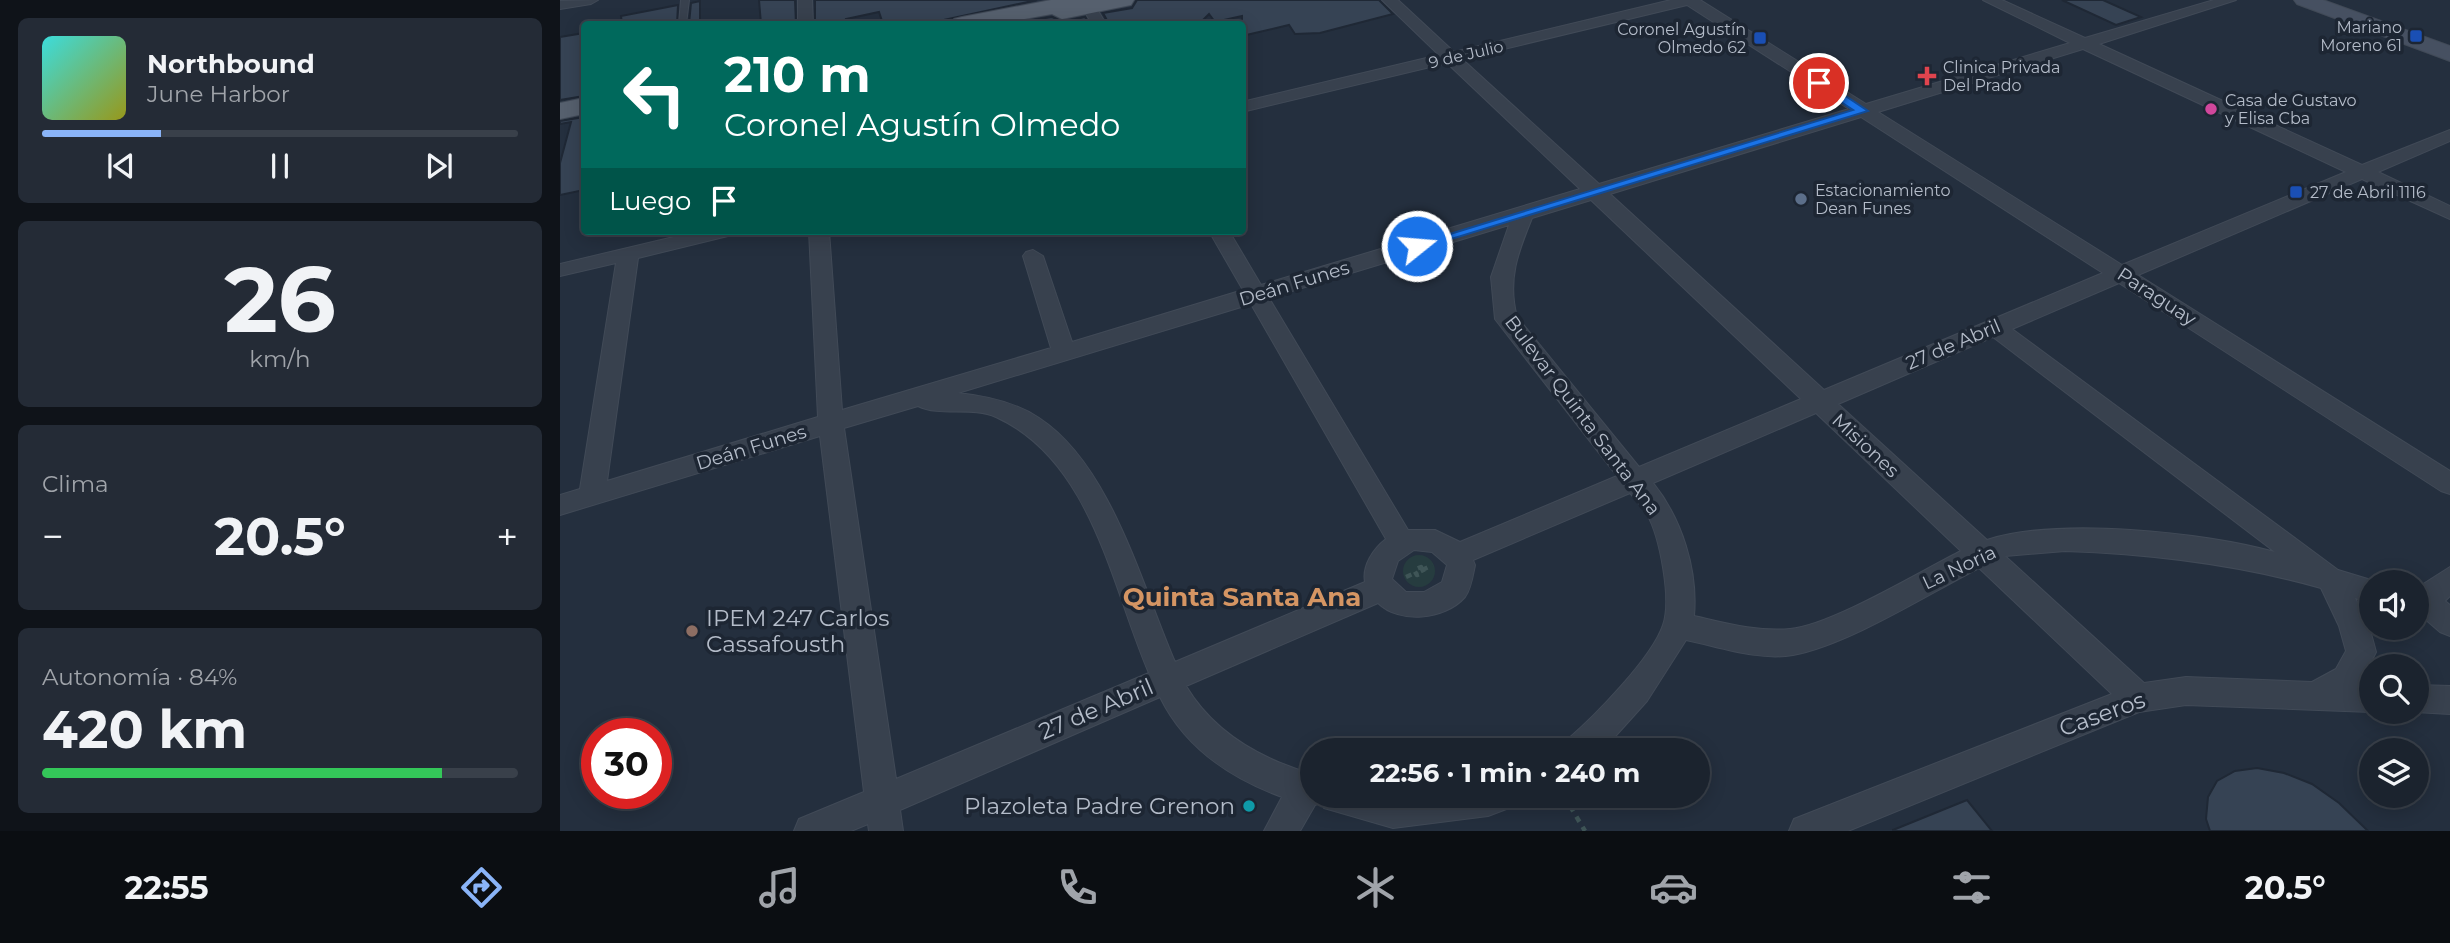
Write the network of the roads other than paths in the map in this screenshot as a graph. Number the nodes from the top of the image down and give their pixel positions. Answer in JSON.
{"nodes":[{"id":1,"x":591,"y":0,"type":"edge"},
{"id":2,"x":685,"y":0,"type":"edge"},
{"id":3,"x":805,"y":0,"type":"edge"},
{"id":4,"x":1123,"y":0,"type":"edge"},
{"id":5,"x":1389,"y":0,"type":"edge"},
{"id":6,"x":1690,"y":0,"type":"edge"},
{"id":7,"x":1990,"y":0,"type":"edge"},
{"id":8,"x":2229,"y":0,"type":"edge"},
{"id":9,"x":2304,"y":0,"type":"edge"},
{"id":10,"x":560,"y":5,"type":"edge"},
{"id":11,"x":1089,"y":6,"type":"edge"},
{"id":12,"x":683,"y":21,"type":"edge"},
{"id":13,"x":806,"y":21,"type":"edge"},
{"id":14,"x":983,"y":21,"type":"edge"},
{"id":15,"x":1014,"y":21,"type":"edge"},
{"id":16,"x":2085,"y":44,"type":"junction"},
{"id":17,"x":2450,"y":54,"type":"edge"},
{"id":18,"x":1448,"y":58,"type":"junction"},
{"id":19,"x":581,"y":100,"type":"edge"},
{"id":20,"x":560,"y":103,"type":"edge"},
{"id":21,"x":1246,"y":106,"type":"edge"},
{"id":22,"x":581,"y":107,"type":"edge"},
{"id":23,"x":560,"y":111,"type":"edge"},
{"id":24,"x":1862,"y":111,"type":"junction"},
{"id":25,"x":2450,"y":135,"type":"edge"},
{"id":26,"x":2361,"y":172,"type":"junction"},
{"id":27,"x":1595,"y":192,"type":"junction"},
{"id":28,"x":1524,"y":213,"type":"junction"},
{"id":29,"x":2450,"y":214,"type":"edge"},
{"id":30,"x":707,"y":235,"type":"edge"},
{"id":31,"x":819,"y":235,"type":"edge"},
{"id":32,"x":1222,"y":235,"type":"edge"},
{"id":33,"x":628,"y":254,"type":"junction"},
{"id":34,"x":1033,"y":256,"type":"dead end"},
{"id":35,"x":560,"y":270,"type":"edge"},
{"id":36,"x":2120,"y":273,"type":"junction"},
{"id":37,"x":1257,"y":294,"type":"junction"},
{"id":38,"x":1994,"y":327,"type":"junction"},
{"id":39,"x":1064,"y":352,"type":"junction"},
{"id":40,"x":906,"y":400,"type":"junction"},
{"id":41,"x":1819,"y":401,"type":"junction"},
{"id":42,"x":831,"y":423,"type":"junction"},
{"id":43,"x":1635,"y":478,"type":"junction"},
{"id":44,"x":2450,"y":484,"type":"edge"},
{"id":45,"x":592,"y":495,"type":"junction"},
{"id":46,"x":560,"y":505,"type":"edge"},
{"id":47,"x":1402,"y":543,"type":"junction"},
{"id":48,"x":1982,"y":553,"type":"junction"},
{"id":49,"x":1457,"y":555,"type":"junction"},
{"id":50,"x":2450,"y":579,"type":"edge"},
{"id":51,"x":2332,"y":581,"type":"junction"},
{"id":52,"x":1382,"y":588,"type":"junction"},
{"id":53,"x":2359,"y":588,"type":"edge"},
{"id":54,"x":2429,"y":594,"type":"edge"},
{"id":55,"x":2429,"y":606,"type":"edge"},
{"id":56,"x":2450,"y":623,"type":"edge"},
{"id":57,"x":1678,"y":626,"type":"junction"},
{"id":58,"x":1166,"y":679,"type":"junction"},
{"id":59,"x":2313,"y":697,"type":"junction"},
{"id":60,"x":2138,"y":698,"type":"junction"},
{"id":61,"x":2359,"y":698,"type":"edge"},
{"id":62,"x":2429,"y":699,"type":"edge"},
{"id":63,"x":2450,"y":700,"type":"edge"},
{"id":64,"x":1593,"y":738,"type":"edge"},
{"id":65,"x":1300,"y":785,"type":"edge"},
{"id":66,"x":1303,"y":808,"type":"edge"},
{"id":67,"x":1363,"y":808,"type":"edge"},
{"id":68,"x":1454,"y":808,"type":"edge"},
{"id":69,"x":884,"y":816,"type":"edge"},
{"id":70,"x":1399,"y":821,"type":"edge"},
{"id":71,"x":811,"y":831,"type":"edge"},
{"id":72,"x":1281,"y":831,"type":"edge"},
{"id":73,"x":1805,"y":831,"type":"edge"}],
"edges":[{"from":1,"to":10,"type":"street"},
{"from":2,"to":12,"type":"lane"},
{"from":3,"to":13,"type":"street"},
{"from":4,"to":11,"type":"main road"},
{"from":5,"to":18,"type":"street","name":"Misiones"},
{"from":6,"to":18,"type":"street","name":"9 de Julio"},
{"from":6,"to":24,"type":"street","name":"Paraguay"},
{"from":7,"to":16,"type":"street"},
{"from":8,"to":16,"type":"street","name":"Deán Funes"},
{"from":9,"to":17,"type":"street"},
{"from":11,"to":14,"type":"main road"},
{"from":11,"to":15,"type":"main road"},
{"from":16,"to":24,"type":"street","name":"Deán Funes"},
{"from":16,"to":26,"type":"street"},
{"from":18,"to":21,"type":"street","name":"9 de Julio"},
{"from":18,"to":27,"type":"street","name":"Misiones"},
{"from":19,"to":20,"type":"main road"},
{"from":22,"to":23,"type":"main road"},
{"from":24,"to":27,"type":"street","name":"Deán Funes"},
{"from":24,"to":36,"type":"street","name":"Paraguay"},
{"from":25,"to":26,"type":"street","name":"27 de Abril"},
{"from":26,"to":29,"type":"street"},
{"from":26,"to":36,"type":"street","name":"27 de Abril"},
{"from":27,"to":28,"type":"street","name":"Deán Funes"},
{"from":27,"to":41,"type":"street","name":"Misiones"},
{"from":28,"to":37,"type":"street","name":"Deán Funes"},
{"from":28,"to":43,"type":"street","name":"Bulevar Quinta Santa Ana"},
{"from":30,"to":33,"type":"street"},
{"from":31,"to":42,"type":"street"},
{"from":32,"to":37,"type":"street"},
{"from":33,"to":35,"type":"street"},
{"from":33,"to":45,"type":"street"},
{"from":34,"to":39,"type":"street"},
{"from":36,"to":38,"type":"street","name":"27 de Abril"},
{"from":36,"to":44,"type":"street","name":"Paraguay"},
{"from":37,"to":39,"type":"street","name":"Deán Funes"},
{"from":37,"to":47,"type":"street"},
{"from":38,"to":41,"type":"street","name":"27 de Abril"},
{"from":38,"to":51,"type":"street"},
{"from":39,"to":40,"type":"street","name":"Deán Funes"},
{"from":40,"to":42,"type":"street","name":"Deán Funes"},
{"from":40,"to":58,"type":"street"},
{"from":41,"to":43,"type":"street","name":"27 de Abril"},
{"from":41,"to":48,"type":"street","name":"Misiones"},
{"from":42,"to":45,"type":"street","name":"Deán Funes"},
{"from":42,"to":69,"type":"street"},
{"from":43,"to":49,"type":"street","name":"27 de Abril"},
{"from":43,"to":57,"type":"street","name":"Bulevar Quinta Santa Ana"},
{"from":45,"to":46,"type":"street","name":"Deán Funes"},
{"from":47,"to":49,"type":"street"},
{"from":47,"to":52,"type":"street"},
{"from":48,"to":51,"type":"street","name":"La Noria"},
{"from":48,"to":57,"type":"street","name":"La Noria"},
{"from":48,"to":60,"type":"street","name":"Misiones"},
{"from":49,"to":52,"type":"street"},
{"from":50,"to":54,"type":"street"},
{"from":51,"to":53,"type":"street"},
{"from":51,"to":59,"type":"street"},
{"from":52,"to":58,"type":"street","name":"27 de Abril"},
{"from":55,"to":56,"type":"street"},
{"from":57,"to":64,"type":"street"},
{"from":58,"to":65,"type":"street"},
{"from":58,"to":69,"type":"street","name":"27 de Abril"},
{"from":59,"to":60,"type":"street","name":"Caseros"},
{"from":59,"to":61,"type":"street","name":"Caseros"},
{"from":60,"to":73,"type":"street","name":"Caseros"},
{"from":62,"to":63,"type":"street"},
{"from":66,"to":72,"type":"street"},
{"from":67,"to":70,"type":"street"},
{"from":68,"to":70,"type":"street"},
{"from":69,"to":71,"type":"street","name":"27 de Abril"}]}
